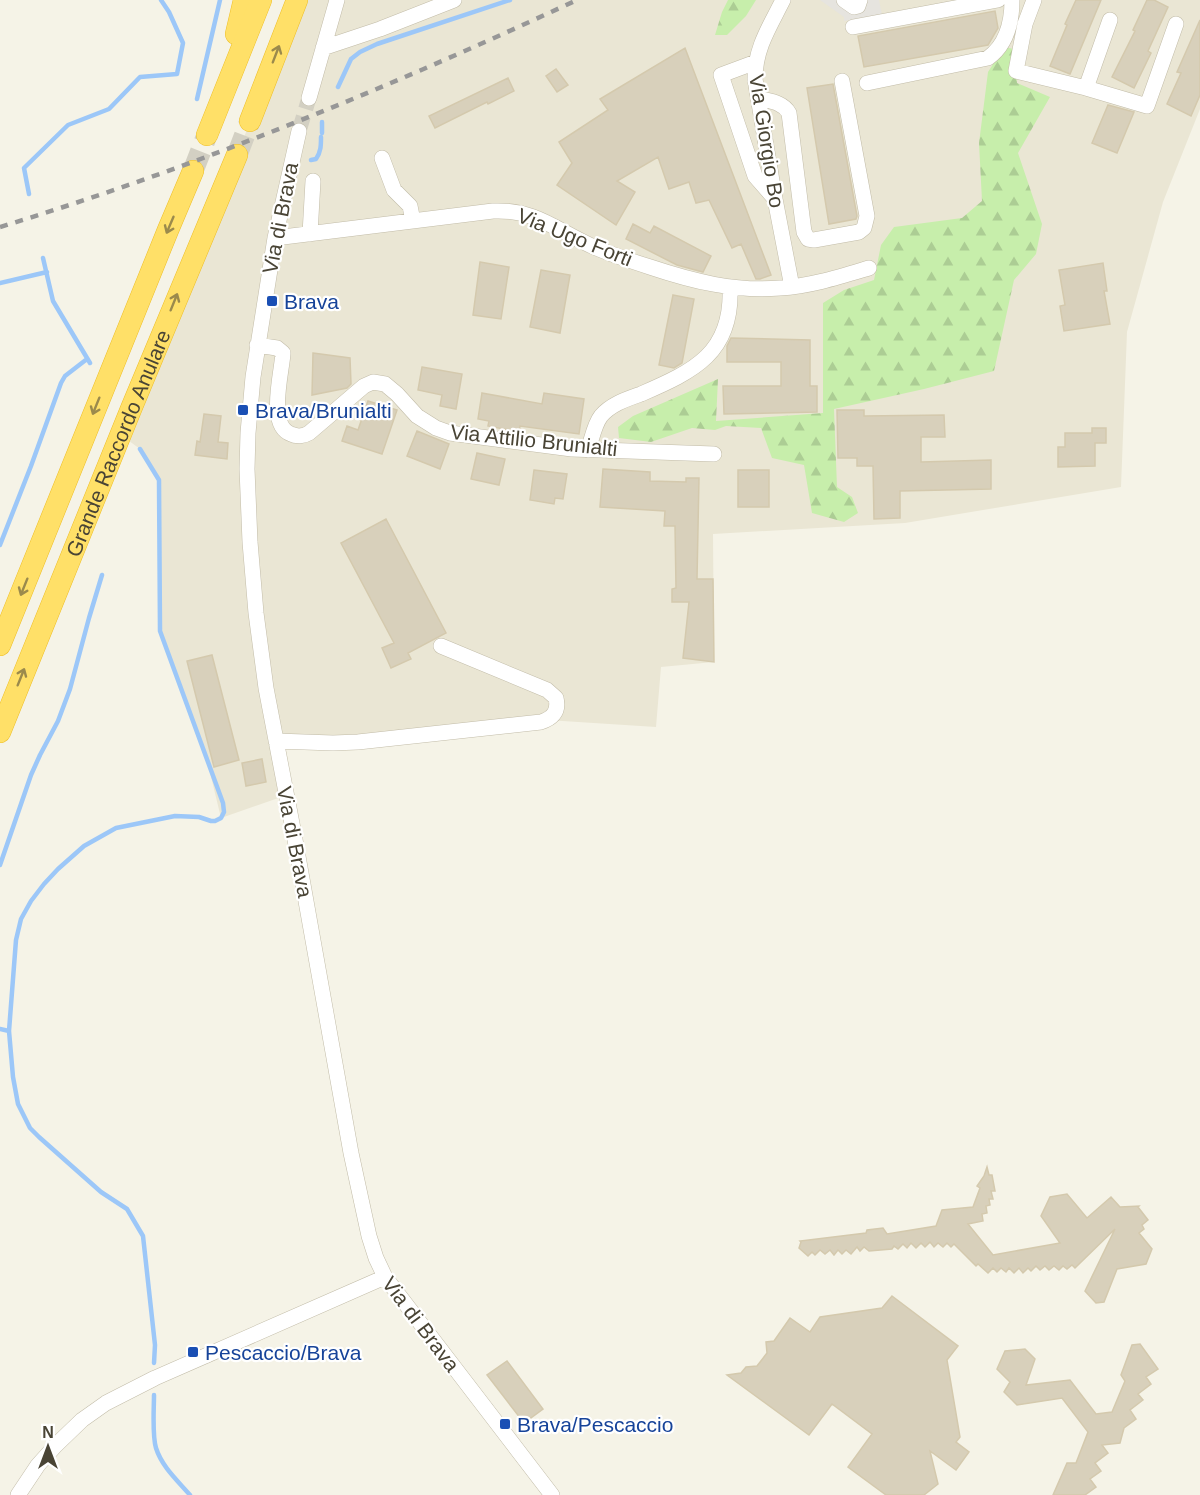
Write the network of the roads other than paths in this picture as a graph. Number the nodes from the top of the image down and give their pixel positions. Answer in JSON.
{"nodes":[{"id":1,"x":244,"y":0,"type":"edge"},
{"id":2,"x":261,"y":0,"type":"edge"},
{"id":3,"x":297,"y":0,"type":"edge"},
{"id":4,"x":337,"y":0,"type":"edge"},
{"id":5,"x":454,"y":0,"type":"edge"},
{"id":6,"x":783,"y":0,"type":"edge"},
{"id":7,"x":844,"y":0,"type":"edge"},
{"id":8,"x":860,"y":0,"type":"edge"},
{"id":9,"x":998,"y":0,"type":"edge"},
{"id":10,"x":1012,"y":0,"type":"edge"},
{"id":11,"x":1034,"y":0,"type":"edge"},
{"id":12,"x":1110,"y":20,"type":"dead end"},
{"id":13,"x":1176,"y":24,"type":"dead end"},
{"id":14,"x":853,"y":27,"type":"dead end"},
{"id":15,"x":323,"y":48,"type":"junction"},
{"id":16,"x":756,"y":62,"type":"junction"},
{"id":17,"x":843,"y":81,"type":"dead end"},
{"id":18,"x":867,"y":83,"type":"dead end"},
{"id":19,"x":1086,"y":88,"type":"junction"},
{"id":20,"x":758,"y":98,"type":"junction"},
{"id":21,"x":309,"y":99,"type":"tunnel mouth"},
{"id":22,"x":216,"y":115,"type":"junction"},
{"id":23,"x":250,"y":120,"type":"tunnel mouth"},
{"id":24,"x":299,"y":131,"type":"tunnel mouth"},
{"id":25,"x":207,"y":135,"type":"tunnel mouth"},
{"id":26,"x":237,"y":155,"type":"tunnel mouth"},
{"id":27,"x":382,"y":158,"type":"dead end"},
{"id":28,"x":193,"y":171,"type":"tunnel mouth"},
{"id":29,"x":313,"y":181,"type":"dead end"},
{"id":30,"x":775,"y":200,"type":"junction"},
{"id":31,"x":413,"y":221,"type":"junction"},
{"id":32,"x":310,"y":234,"type":"junction"},
{"id":33,"x":275,"y":238,"type":"junction"},
{"id":34,"x":869,"y":268,"type":"dead end"},
{"id":35,"x":730,"y":287,"type":"junction"},
{"id":36,"x":792,"y":287,"type":"junction"},
{"id":37,"x":257,"y":345,"type":"junction"},
{"id":38,"x":588,"y":450,"type":"junction"},
{"id":39,"x":714,"y":454,"type":"dead end"},
{"id":40,"x":0,"y":645,"type":"edge"},
{"id":41,"x":441,"y":646,"type":"dead end"},
{"id":42,"x":0,"y":732,"type":"edge"},
{"id":43,"x":276,"y":741,"type":"junction"},
{"id":44,"x":385,"y":1277,"type":"junction"},
{"id":45,"x":18,"y":1495,"type":"edge"},
{"id":46,"x":552,"y":1495,"type":"edge"}],
"edges":[{"from":1,"to":22,"type":"highway"},
{"from":2,"to":22,"type":"highway"},
{"from":23,"to":3,"type":"highway","one_way":true},
{"from":4,"to":15,"type":"street"},
{"from":5,"to":15,"type":"street"},
{"from":6,"to":16,"type":"street","name":"Via Giorgio Bo"},
{"from":7,"to":8,"type":"street"},
{"from":9,"to":14,"type":"street"},
{"from":10,"to":18,"type":"street"},
{"from":11,"to":19,"type":"street"},
{"from":12,"to":19,"type":"street"},
{"from":13,"to":19,"type":"street"},
{"from":15,"to":21,"type":"street"},
{"from":16,"to":20,"type":"street","name":"Via Giorgio Bo"},
{"from":16,"to":30,"type":"street"},
{"from":17,"to":20,"type":"street"},
{"from":20,"to":30,"type":"street","name":"Via Giorgio Bo"},
{"from":22,"to":25,"type":"highway"},
{"from":24,"to":33,"type":"street","name":"Via di Brava"},
{"from":42,"to":26,"type":"highway","name":"Grande Raccordo Anulare","one_way":true},
{"from":27,"to":31,"type":"street"},
{"from":28,"to":40,"type":"highway","name":"Grande Raccordo Anulare","one_way":true},
{"from":29,"to":32,"type":"street"},
{"from":30,"to":36,"type":"street","name":"Via Giorgio Bo"},
{"from":31,"to":32,"type":"street","name":"Via Ugo Forti"},
{"from":31,"to":35,"type":"street","name":"Via Ugo Forti"},
{"from":32,"to":33,"type":"street","name":"Via Ugo Forti"},
{"from":33,"to":37,"type":"street","name":"Via di Brava"},
{"from":34,"to":36,"type":"street","name":"Via Ugo Forti"},
{"from":35,"to":36,"type":"street","name":"Via Ugo Forti"},
{"from":35,"to":38,"type":"street"},
{"from":37,"to":38,"type":"street","name":"Via Attilio Brunialti"},
{"from":37,"to":43,"type":"street","name":"Via di Brava"},
{"from":38,"to":39,"type":"street","name":"Via Attilio Brunialti"},
{"from":41,"to":43,"type":"street"},
{"from":43,"to":44,"type":"street","name":"Via di Brava"},
{"from":44,"to":45,"type":"street"},
{"from":44,"to":46,"type":"street","name":"Via di Brava"}]}
